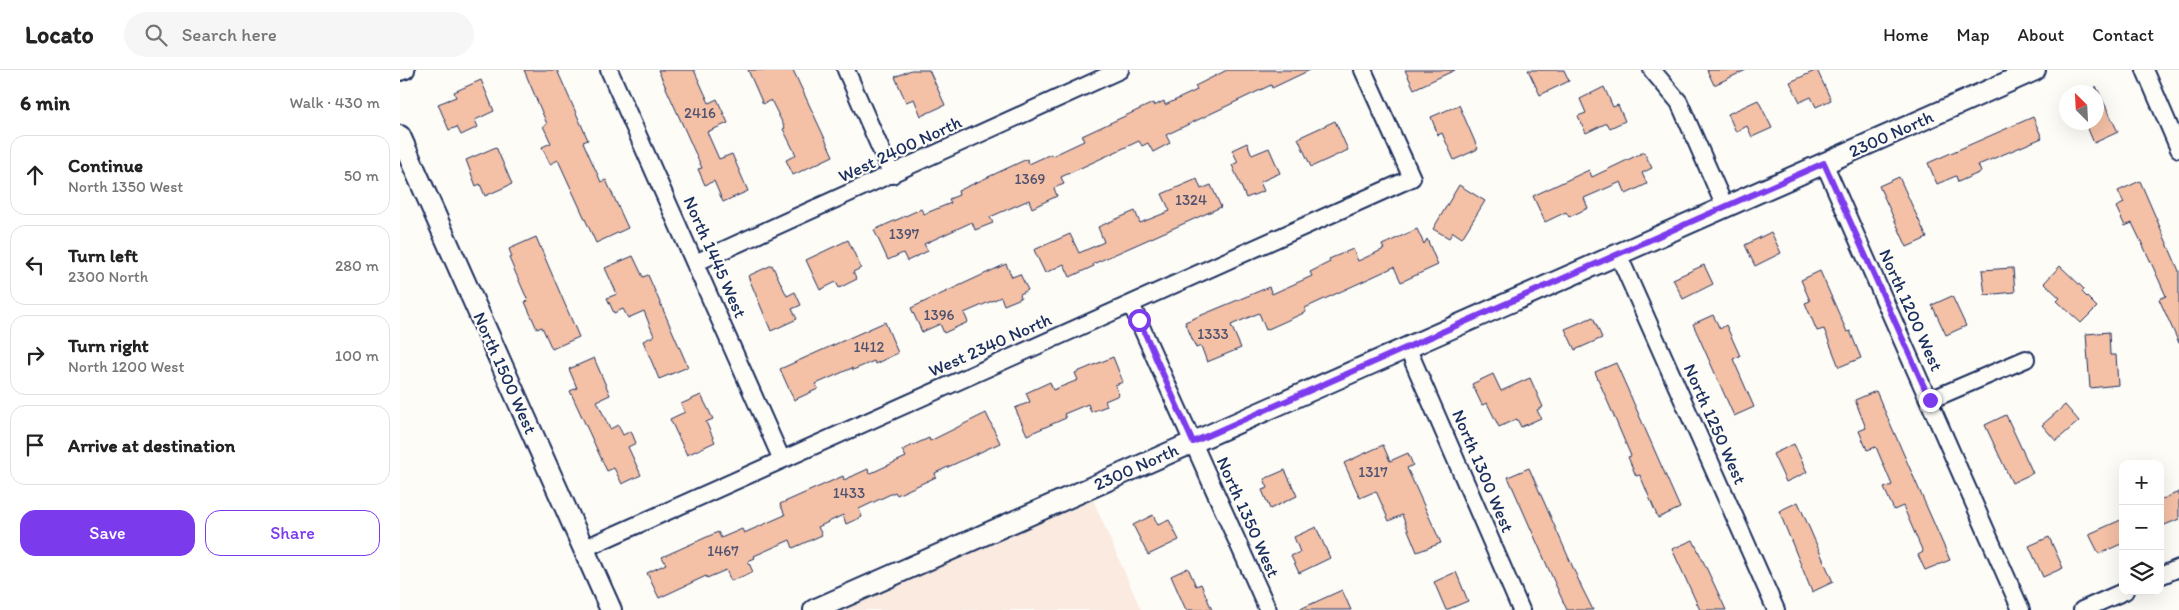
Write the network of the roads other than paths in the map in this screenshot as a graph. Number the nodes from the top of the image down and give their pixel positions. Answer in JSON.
{"nodes":[{"id":1,"x":406,"y":70,"type":"edge"},
{"id":2,"x":609,"y":70,"type":"edge"},
{"id":3,"x":846,"y":70,"type":"edge"},
{"id":4,"x":1120,"y":70,"type":"edge"},
{"id":5,"x":1363,"y":70,"type":"edge"},
{"id":6,"x":1652,"y":70,"type":"edge"},
{"id":7,"x":2035,"y":70,"type":"edge"},
{"id":8,"x":2144,"y":70,"type":"edge"},
{"id":9,"x":400,"y":72,"type":"edge"},
{"id":10,"x":400,"y":136,"type":"edge"},
{"id":11,"x":2179,"y":149,"type":"edge"},
{"id":12,"x":1824,"y":163,"type":"junction"},
{"id":13,"x":892,"y":175,"type":"junction"},
{"id":14,"x":1725,"y":207,"type":"junction"},
{"id":15,"x":1618,"y":254,"type":"junction"},
{"id":16,"x":696,"y":263,"type":"junction"},
{"id":17,"x":1131,"y":304,"type":"junction"},
{"id":18,"x":1407,"y":348,"type":"junction"},
{"id":19,"x":2026,"y":359,"type":"dead end"},
{"id":20,"x":1930,"y":400,"type":"junction"},
{"id":21,"x":1193,"y":442,"type":"junction"},
{"id":22,"x":782,"y":460,"type":"junction"},
{"id":23,"x":583,"y":549,"type":"junction"},
{"id":24,"x":2179,"y":568,"type":"edge"},
{"id":25,"x":2164,"y":574,"type":"edge"},
{"id":26,"x":2119,"y":594,"type":"edge"},
{"id":27,"x":611,"y":610,"type":"edge"},
{"id":28,"x":814,"y":610,"type":"edge"},
{"id":29,"x":1268,"y":610,"type":"edge"},
{"id":30,"x":1521,"y":610,"type":"edge"},
{"id":31,"x":1776,"y":610,"type":"edge"},
{"id":32,"x":2021,"y":610,"type":"edge"},
{"id":33,"x":2082,"y":610,"type":"edge"}],
"edges":[{"from":1,"to":9,"type":"street"},
{"from":2,"to":16,"type":"street","name":"North 1445 West"},
{"from":3,"to":13,"type":"street"},
{"from":4,"to":13,"type":"street","name":"West 2400 North"},
{"from":5,"to":17,"type":"street","name":"West 2340 North"},
{"from":6,"to":14,"type":"street"},
{"from":7,"to":12,"type":"street","name":"2300 North"},
{"from":8,"to":11,"type":"street"},
{"from":10,"to":23,"type":"street","name":"North 1500 West"},
{"from":12,"to":14,"type":"street","name":"2300 North"},
{"from":12,"to":20,"type":"street","name":"North 1200 West"},
{"from":13,"to":16,"type":"street","name":"West 2400 North"},
{"from":14,"to":15,"type":"street","name":"2300 North"},
{"from":15,"to":18,"type":"street","name":"2300 North"},
{"from":15,"to":31,"type":"street","name":"North 1250 West"},
{"from":16,"to":22,"type":"street","name":"North 1445 West"},
{"from":17,"to":21,"type":"street","name":"North 1350 West"},
{"from":17,"to":22,"type":"street","name":"West 2340 North"},
{"from":18,"to":21,"type":"street","name":"2300 North"},
{"from":18,"to":30,"type":"street","name":"North 1300 West"},
{"from":19,"to":20,"type":"street"},
{"from":20,"to":32,"type":"street","name":"North 1200 West"},
{"from":21,"to":28,"type":"street","name":"2300 North"},
{"from":21,"to":29,"type":"street","name":"North 1350 West"},
{"from":22,"to":23,"type":"street","name":"West 2340 North"},
{"from":23,"to":27,"type":"street","name":"North 1500 West"},
{"from":24,"to":25,"type":"street"},
{"from":26,"to":33,"type":"street"}]}
